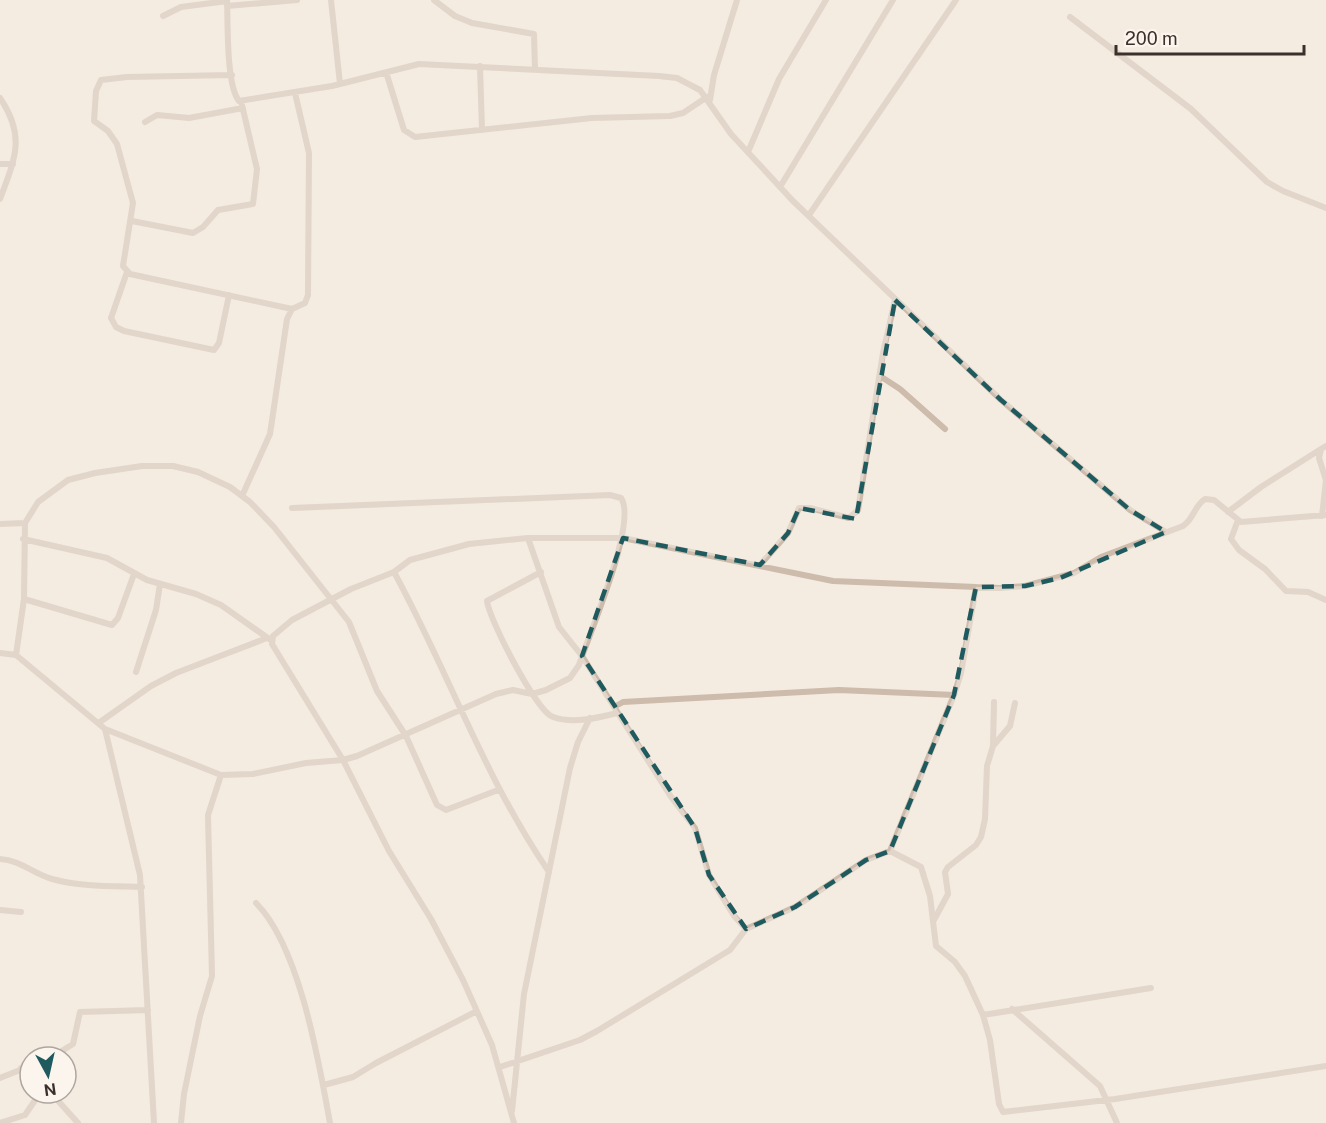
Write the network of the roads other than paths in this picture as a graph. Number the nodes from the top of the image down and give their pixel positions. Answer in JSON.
{"nodes":[{"id":1,"x":297,"y":0,"type":"edge"},
{"id":2,"x":330,"y":0,"type":"edge"},
{"id":3,"x":434,"y":0,"type":"edge"},
{"id":4,"x":737,"y":0,"type":"edge"},
{"id":5,"x":826,"y":0,"type":"edge"},
{"id":6,"x":893,"y":0,"type":"edge"},
{"id":7,"x":956,"y":0,"type":"edge"},
{"id":8,"x":284,"y":1,"type":"edge"},
{"id":9,"x":227,"y":2,"type":"edge"},
{"id":10,"x":163,"y":16,"type":"dead end"},
{"id":11,"x":1070,"y":17,"type":"dead end"},
{"id":12,"x":480,"y":66,"type":"junction"},
{"id":13,"x":535,"y":69,"type":"junction"},
{"id":14,"x":386,"y":72,"type":"junction"},
{"id":15,"x":232,"y":75,"type":"junction"},
{"id":16,"x":340,"y":84,"type":"junction"},
{"id":17,"x":295,"y":93,"type":"junction"},
{"id":18,"x":0,"y":98,"type":"edge"},
{"id":19,"x":709,"y":100,"type":"junction"},
{"id":20,"x":242,"y":104,"type":"junction"},
{"id":21,"x":145,"y":122,"type":"dead end"},
{"id":22,"x":482,"y":130,"type":"junction"},
{"id":23,"x":748,"y":152,"type":"junction"},
{"id":24,"x":0,"y":164,"type":"edge"},
{"id":25,"x":13,"y":164,"type":"junction"},
{"id":26,"x":780,"y":187,"type":"junction"},
{"id":27,"x":0,"y":199,"type":"edge"},
{"id":28,"x":1326,"y":208,"type":"edge"},
{"id":29,"x":809,"y":215,"type":"junction"},
{"id":30,"x":132,"y":221,"type":"junction"},
{"id":31,"x":127,"y":272,"type":"junction"},
{"id":32,"x":229,"y":295,"type":"junction"},
{"id":33,"x":896,"y":300,"type":"junction"},
{"id":34,"x":292,"y":309,"type":"junction"},
{"id":35,"x":880,"y":376,"type":"junction"},
{"id":36,"x":945,"y":429,"type":"dead end"},
{"id":37,"x":1324,"y":448,"type":"edge"},
{"id":38,"x":242,"y":496,"type":"junction"},
{"id":39,"x":292,"y":508,"type":"dead end"},
{"id":40,"x":1228,"y":512,"type":"junction"},
{"id":41,"x":1324,"y":515,"type":"edge"},
{"id":42,"x":1238,"y":520,"type":"junction"},
{"id":43,"x":25,"y":523,"type":"junction"},
{"id":44,"x":0,"y":524,"type":"edge"},
{"id":45,"x":1166,"y":532,"type":"junction"},
{"id":46,"x":528,"y":538,"type":"junction"},
{"id":47,"x":623,"y":538,"type":"junction"},
{"id":48,"x":23,"y":540,"type":"junction"},
{"id":49,"x":760,"y":566,"type":"junction"},
{"id":50,"x":394,"y":572,"type":"junction"},
{"id":51,"x":541,"y":572,"type":"junction"},
{"id":52,"x":134,"y":574,"type":"junction"},
{"id":53,"x":160,"y":585,"type":"junction"},
{"id":54,"x":976,"y":587,"type":"junction"},
{"id":55,"x":24,"y":599,"type":"junction"},
{"id":56,"x":332,"y":599,"type":"junction"},
{"id":57,"x":1326,"y":600,"type":"edge"},
{"id":58,"x":269,"y":640,"type":"junction"},
{"id":59,"x":0,"y":653,"type":"edge"},
{"id":60,"x":16,"y":655,"type":"junction"},
{"id":61,"x":582,"y":656,"type":"junction"},
{"id":62,"x":136,"y":672,"type":"dead end"},
{"id":63,"x":532,"y":694,"type":"junction"},
{"id":64,"x":954,"y":695,"type":"junction"},
{"id":65,"x":994,"y":702,"type":"dead end"},
{"id":66,"x":1015,"y":703,"type":"dead end"},
{"id":67,"x":615,"y":710,"type":"junction"},
{"id":68,"x":460,"y":711,"type":"junction"},
{"id":69,"x":590,"y":718,"type":"junction"},
{"id":70,"x":100,"y":722,"type":"junction"},
{"id":71,"x":105,"y":729,"type":"junction"},
{"id":72,"x":406,"y":736,"type":"junction"},
{"id":73,"x":993,"y":746,"type":"junction"},
{"id":74,"x":343,"y":760,"type":"junction"},
{"id":75,"x":221,"y":775,"type":"junction"},
{"id":76,"x":498,"y":790,"type":"junction"},
{"id":77,"x":890,"y":851,"type":"junction"},
{"id":78,"x":0,"y":859,"type":"edge"},
{"id":79,"x":549,"y":872,"type":"junction"},
{"id":80,"x":142,"y":887,"type":"junction"},
{"id":81,"x":256,"y":903,"type":"dead end"},
{"id":82,"x":0,"y":910,"type":"edge"},
{"id":83,"x":21,"y":912,"type":"dead end"},
{"id":84,"x":933,"y":920,"type":"junction"},
{"id":85,"x":746,"y":929,"type":"junction"},
{"id":86,"x":1151,"y":988,"type":"dead end"},
{"id":87,"x":1012,"y":1009,"type":"junction"},
{"id":88,"x":148,"y":1010,"type":"junction"},
{"id":89,"x":477,"y":1011,"type":"junction"},
{"id":90,"x":983,"y":1015,"type":"junction"},
{"id":91,"x":71,"y":1045,"type":"edge"},
{"id":92,"x":516,"y":1062,"type":"junction"},
{"id":93,"x":1326,"y":1066,"type":"edge"},
{"id":94,"x":500,"y":1067,"type":"junction"},
{"id":95,"x":18,"y":1069,"type":"edge"},
{"id":96,"x":0,"y":1078,"type":"edge"},
{"id":97,"x":324,"y":1085,"type":"junction"},
{"id":98,"x":1108,"y":1100,"type":"junction"},
{"id":99,"x":32,"y":1105,"type":"edge"},
{"id":100,"x":62,"y":1105,"type":"edge"},
{"id":101,"x":512,"y":1121,"type":"edge"},
{"id":102,"x":0,"y":1123,"type":"edge"},
{"id":103,"x":78,"y":1123,"type":"edge"},
{"id":104,"x":154,"y":1123,"type":"edge"},
{"id":105,"x":181,"y":1123,"type":"edge"},
{"id":106,"x":330,"y":1123,"type":"edge"},
{"id":107,"x":1117,"y":1123,"type":"edge"}],
"edges":[{"from":1,"to":8,"type":"street"},
{"from":2,"to":16,"type":"street"},
{"from":3,"to":13,"type":"street"},
{"from":4,"to":19,"type":"street"},
{"from":5,"to":23,"type":"street"},
{"from":6,"to":26,"type":"street"},
{"from":7,"to":29,"type":"street"},
{"from":8,"to":9,"type":"street"},
{"from":9,"to":10,"type":"street"},
{"from":9,"to":15,"type":"street"},
{"from":11,"to":28,"type":"street"},
{"from":12,"to":13,"type":"street"},
{"from":12,"to":14,"type":"street"},
{"from":12,"to":22,"type":"street"},
{"from":13,"to":19,"type":"street"},
{"from":14,"to":16,"type":"street"},
{"from":14,"to":22,"type":"street"},
{"from":15,"to":20,"type":"street"},
{"from":15,"to":30,"type":"street"},
{"from":16,"to":17,"type":"street"},
{"from":17,"to":20,"type":"street"},
{"from":17,"to":34,"type":"street"},
{"from":18,"to":25,"type":"street"},
{"from":19,"to":22,"type":"street"},
{"from":19,"to":23,"type":"street"},
{"from":20,"to":21,"type":"street"},
{"from":20,"to":30,"type":"street"},
{"from":23,"to":26,"type":"street"},
{"from":24,"to":25,"type":"street"},
{"from":25,"to":27,"type":"street"},
{"from":26,"to":29,"type":"street"},
{"from":29,"to":33,"type":"street"},
{"from":30,"to":31,"type":"street"},
{"from":31,"to":32,"type":"street"},
{"from":31,"to":32,"type":"street"},
{"from":32,"to":34,"type":"street"},
{"from":33,"to":35,"type":"street"},
{"from":33,"to":45,"type":"street"},
{"from":34,"to":38,"type":"street"},
{"from":35,"to":36,"type":"street"},
{"from":35,"to":49,"type":"street"},
{"from":37,"to":40,"type":"street"},
{"from":37,"to":41,"type":"street"},
{"from":38,"to":43,"type":"street"},
{"from":38,"to":56,"type":"street"},
{"from":39,"to":47,"type":"street"},
{"from":40,"to":42,"type":"street"},
{"from":40,"to":45,"type":"street"},
{"from":41,"to":42,"type":"street"},
{"from":42,"to":57,"type":"street"},
{"from":43,"to":44,"type":"street"},
{"from":43,"to":48,"type":"street"},
{"from":45,"to":54,"type":"street"},
{"from":46,"to":47,"type":"street"},
{"from":46,"to":50,"type":"street"},
{"from":46,"to":51,"type":"street"},
{"from":47,"to":49,"type":"street"},
{"from":47,"to":61,"type":"street"},
{"from":48,"to":52,"type":"street"},
{"from":48,"to":55,"type":"street"},
{"from":49,"to":54,"type":"street"},
{"from":50,"to":56,"type":"street"},
{"from":50,"to":68,"type":"street"},
{"from":51,"to":61,"type":"street"},
{"from":51,"to":63,"type":"street"},
{"from":52,"to":53,"type":"street"},
{"from":52,"to":55,"type":"street"},
{"from":53,"to":58,"type":"street"},
{"from":53,"to":62,"type":"street"},
{"from":54,"to":64,"type":"street"},
{"from":55,"to":60,"type":"street"},
{"from":56,"to":58,"type":"street"},
{"from":56,"to":72,"type":"street"},
{"from":58,"to":70,"type":"street"},
{"from":58,"to":74,"type":"street"},
{"from":59,"to":60,"type":"street"},
{"from":60,"to":70,"type":"street"},
{"from":61,"to":63,"type":"street"},
{"from":61,"to":67,"type":"street"},
{"from":63,"to":68,"type":"street"},
{"from":63,"to":69,"type":"street"},
{"from":64,"to":67,"type":"street"},
{"from":64,"to":77,"type":"street"},
{"from":65,"to":73,"type":"street"},
{"from":66,"to":73,"type":"street"},
{"from":67,"to":69,"type":"street"},
{"from":67,"to":85,"type":"street"},
{"from":68,"to":72,"type":"street"},
{"from":68,"to":76,"type":"street"},
{"from":69,"to":79,"type":"street"},
{"from":70,"to":71,"type":"street"},
{"from":71,"to":75,"type":"street"},
{"from":71,"to":80,"type":"street"},
{"from":72,"to":74,"type":"street"},
{"from":72,"to":76,"type":"street"},
{"from":73,"to":84,"type":"street"},
{"from":74,"to":75,"type":"street"},
{"from":74,"to":89,"type":"street"},
{"from":75,"to":105,"type":"street"},
{"from":76,"to":79,"type":"street"},
{"from":77,"to":84,"type":"street"},
{"from":77,"to":85,"type":"street"},
{"from":78,"to":80,"type":"street"},
{"from":79,"to":92,"type":"street"},
{"from":80,"to":88,"type":"street"},
{"from":81,"to":97,"type":"street"},
{"from":82,"to":83,"type":"street"},
{"from":84,"to":90,"type":"street"},
{"from":85,"to":92,"type":"street"},
{"from":86,"to":87,"type":"street"},
{"from":87,"to":90,"type":"street"},
{"from":87,"to":98,"type":"street"},
{"from":88,"to":91,"type":"street"},
{"from":88,"to":104,"type":"street"},
{"from":89,"to":94,"type":"street"},
{"from":89,"to":97,"type":"street"},
{"from":90,"to":98,"type":"street"},
{"from":92,"to":94,"type":"street"},
{"from":92,"to":101,"type":"street"},
{"from":93,"to":98,"type":"street"},
{"from":94,"to":101,"type":"street"},
{"from":95,"to":96,"type":"street"},
{"from":97,"to":106,"type":"street"},
{"from":98,"to":107,"type":"street"},
{"from":99,"to":102,"type":"street"},
{"from":100,"to":103,"type":"street"}]}
